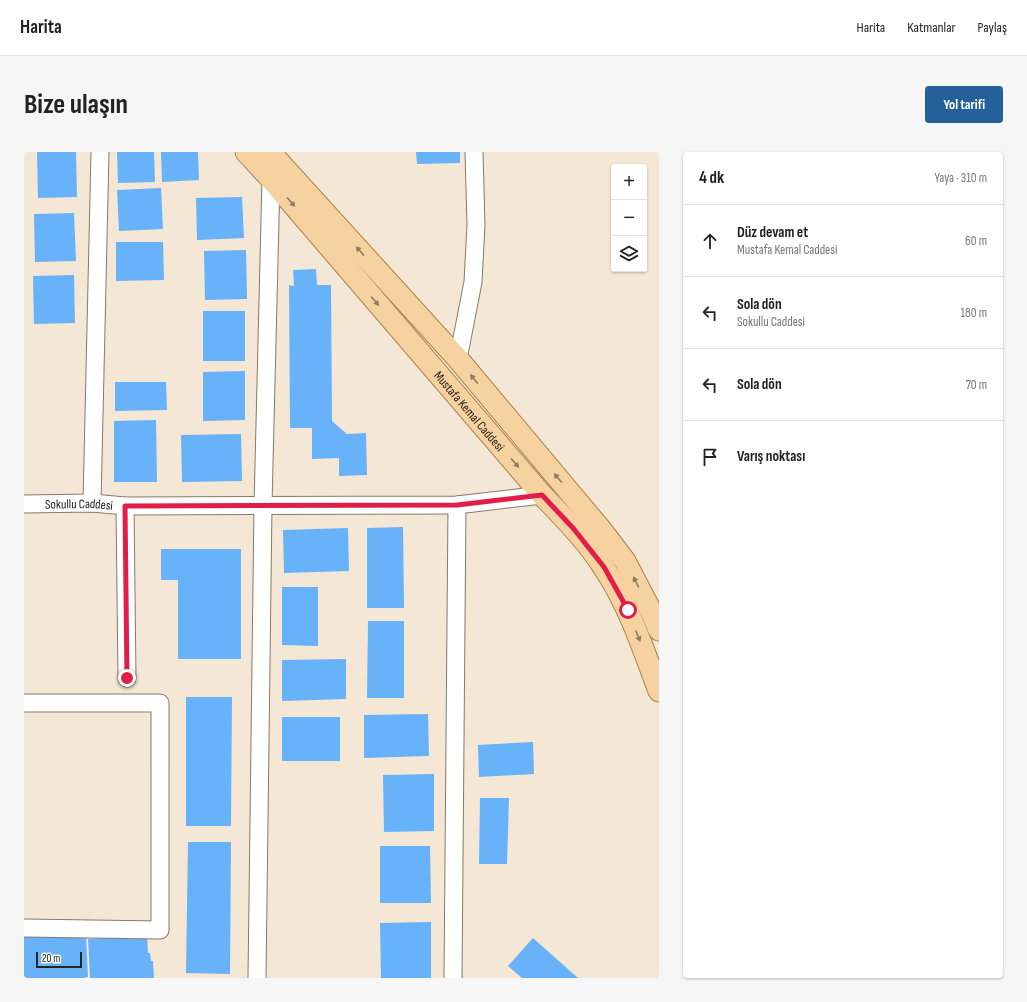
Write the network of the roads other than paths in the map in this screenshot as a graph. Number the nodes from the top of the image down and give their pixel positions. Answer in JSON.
{"nodes":[{"id":1,"x":100,"y":152,"type":"edge"},
{"id":2,"x":246,"y":152,"type":"edge"},
{"id":3,"x":270,"y":152,"type":"edge"},
{"id":4,"x":474,"y":152,"type":"edge"},
{"id":5,"x":271,"y":179,"type":"junction"},
{"id":6,"x":458,"y":359,"type":"junction"},
{"id":7,"x":542,"y":495,"type":"junction"},
{"id":8,"x":92,"y":503,"type":"junction"},
{"id":9,"x":24,"y":504,"type":"edge"},
{"id":10,"x":263,"y":505,"type":"junction"},
{"id":11,"x":457,"y":505,"type":"junction"},
{"id":12,"x":125,"y":506,"type":"junction"},
{"id":13,"x":657,"y":616,"type":"edge"},
{"id":14,"x":127,"y":678,"type":"dead end"},
{"id":15,"x":659,"y":691,"type":"edge"},
{"id":16,"x":24,"y":702,"type":"edge"},
{"id":17,"x":24,"y":928,"type":"edge"},
{"id":18,"x":257,"y":978,"type":"edge"},
{"id":19,"x":453,"y":978,"type":"edge"}],
"edges":[{"from":1,"to":8,"type":"street"},
{"from":2,"to":5,"type":"main road","name":"Mustafa Kemal Caddesi"},
{"from":6,"to":3,"type":"main road","name":"Mustafa Kemal Caddesi","one_way":true},
{"from":4,"to":6,"type":"street"},
{"from":5,"to":7,"type":"main road","name":"Mustafa Kemal Caddesi","one_way":true},
{"from":5,"to":10,"type":"street"},
{"from":13,"to":6,"type":"main road","name":"Mustafa Kemal Caddesi","one_way":true},
{"from":7,"to":11,"type":"street","name":"Sokullu Caddesi"},
{"from":7,"to":15,"type":"main road","name":"Mustafa Kemal Caddesi","one_way":true},
{"from":8,"to":9,"type":"street","name":"Sokullu Caddesi"},
{"from":8,"to":12,"type":"street","name":"Sokullu Caddesi"},
{"from":10,"to":11,"type":"street","name":"Sokullu Caddesi"},
{"from":10,"to":12,"type":"street","name":"Sokullu Caddesi"},
{"from":10,"to":18,"type":"street"},
{"from":11,"to":19,"type":"street"},
{"from":12,"to":14,"type":"street"},
{"from":16,"to":17,"type":"street"}]}
